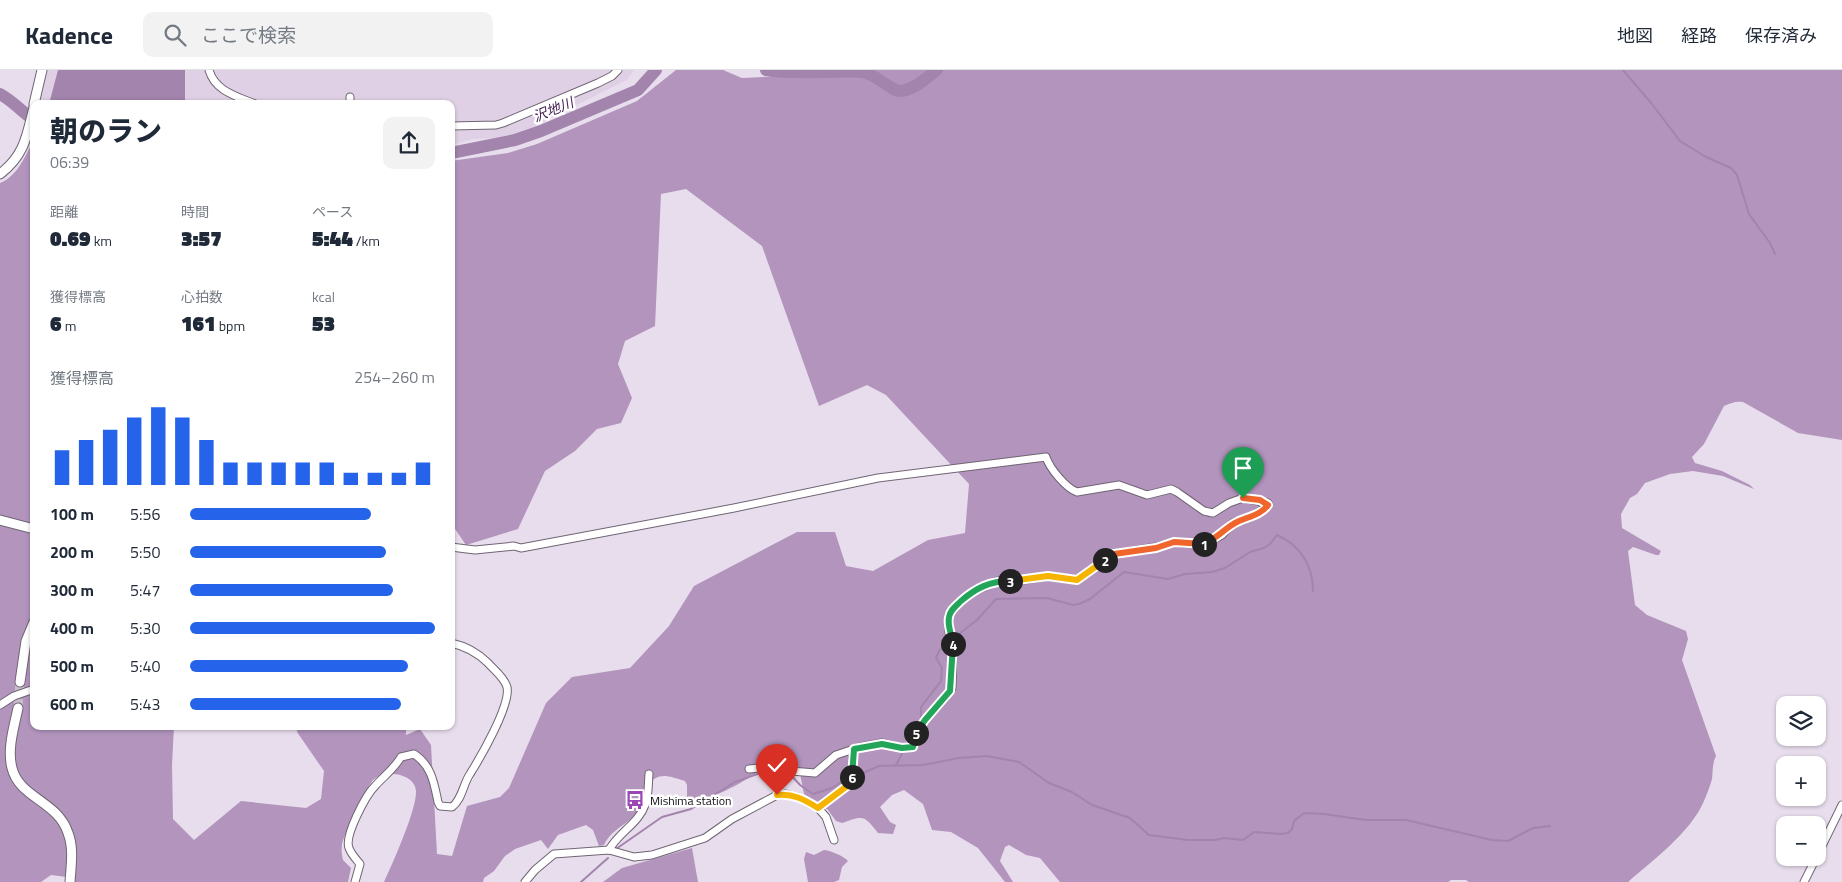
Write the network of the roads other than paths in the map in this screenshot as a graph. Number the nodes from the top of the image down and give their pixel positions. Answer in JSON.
{"nodes":[{"id":1,"x":42,"y":70,"type":"edge"},
{"id":2,"x":209,"y":70,"type":"edge"},
{"id":3,"x":618,"y":70,"type":"edge"},
{"id":4,"x":35,"y":100,"type":"edge"},
{"id":5,"x":245,"y":100,"type":"edge"},
{"id":6,"x":30,"y":122,"type":"edge"},
{"id":7,"x":455,"y":126,"type":"edge"},
{"id":8,"x":0,"y":174,"type":"edge"},
{"id":9,"x":0,"y":520,"type":"edge"},
{"id":10,"x":30,"y":528,"type":"edge"},
{"id":11,"x":455,"y":548,"type":"edge"},
{"id":12,"x":30,"y":632,"type":"edge"},
{"id":13,"x":455,"y":645,"type":"edge"},
{"id":14,"x":20,"y":682,"type":"tunnel mouth"},
{"id":15,"x":30,"y":690,"type":"edge"},
{"id":16,"x":0,"y":705,"type":"edge"},
{"id":17,"x":18,"y":708,"type":"tunnel mouth"},
{"id":18,"x":854,"y":749,"type":"junction"},
{"id":19,"x":749,"y":770,"type":"dead end"},
{"id":20,"x":649,"y":774,"type":"dead end"},
{"id":21,"x":1842,"y":805,"type":"edge"},
{"id":22,"x":818,"y":808,"type":"junction"},
{"id":23,"x":1826,"y":838,"type":"edge"},
{"id":24,"x":834,"y":840,"type":"dead end"},
{"id":25,"x":609,"y":850,"type":"junction"},
{"id":26,"x":1812,"y":866,"type":"edge"},
{"id":27,"x":70,"y":882,"type":"edge"},
{"id":28,"x":355,"y":882,"type":"edge"},
{"id":29,"x":526,"y":882,"type":"edge"},
{"id":30,"x":1804,"y":882,"type":"edge"}],
"edges":[{"from":1,"to":4,"type":"street"},
{"from":2,"to":5,"type":"street"},
{"from":3,"to":7,"type":"street"},
{"from":6,"to":8,"type":"street"},
{"from":9,"to":10,"type":"street"},
{"from":11,"to":18,"type":"street"},
{"from":12,"to":14,"type":"street"},
{"from":13,"to":28,"type":"street"},
{"from":15,"to":16,"type":"street"},
{"from":17,"to":27,"type":"street"},
{"from":18,"to":19,"type":"street"},
{"from":18,"to":22,"type":"street"},
{"from":20,"to":25,"type":"street"},
{"from":21,"to":23,"type":"street"},
{"from":22,"to":24,"type":"street"},
{"from":22,"to":25,"type":"street"},
{"from":25,"to":29,"type":"street"},
{"from":26,"to":30,"type":"street"}]}
